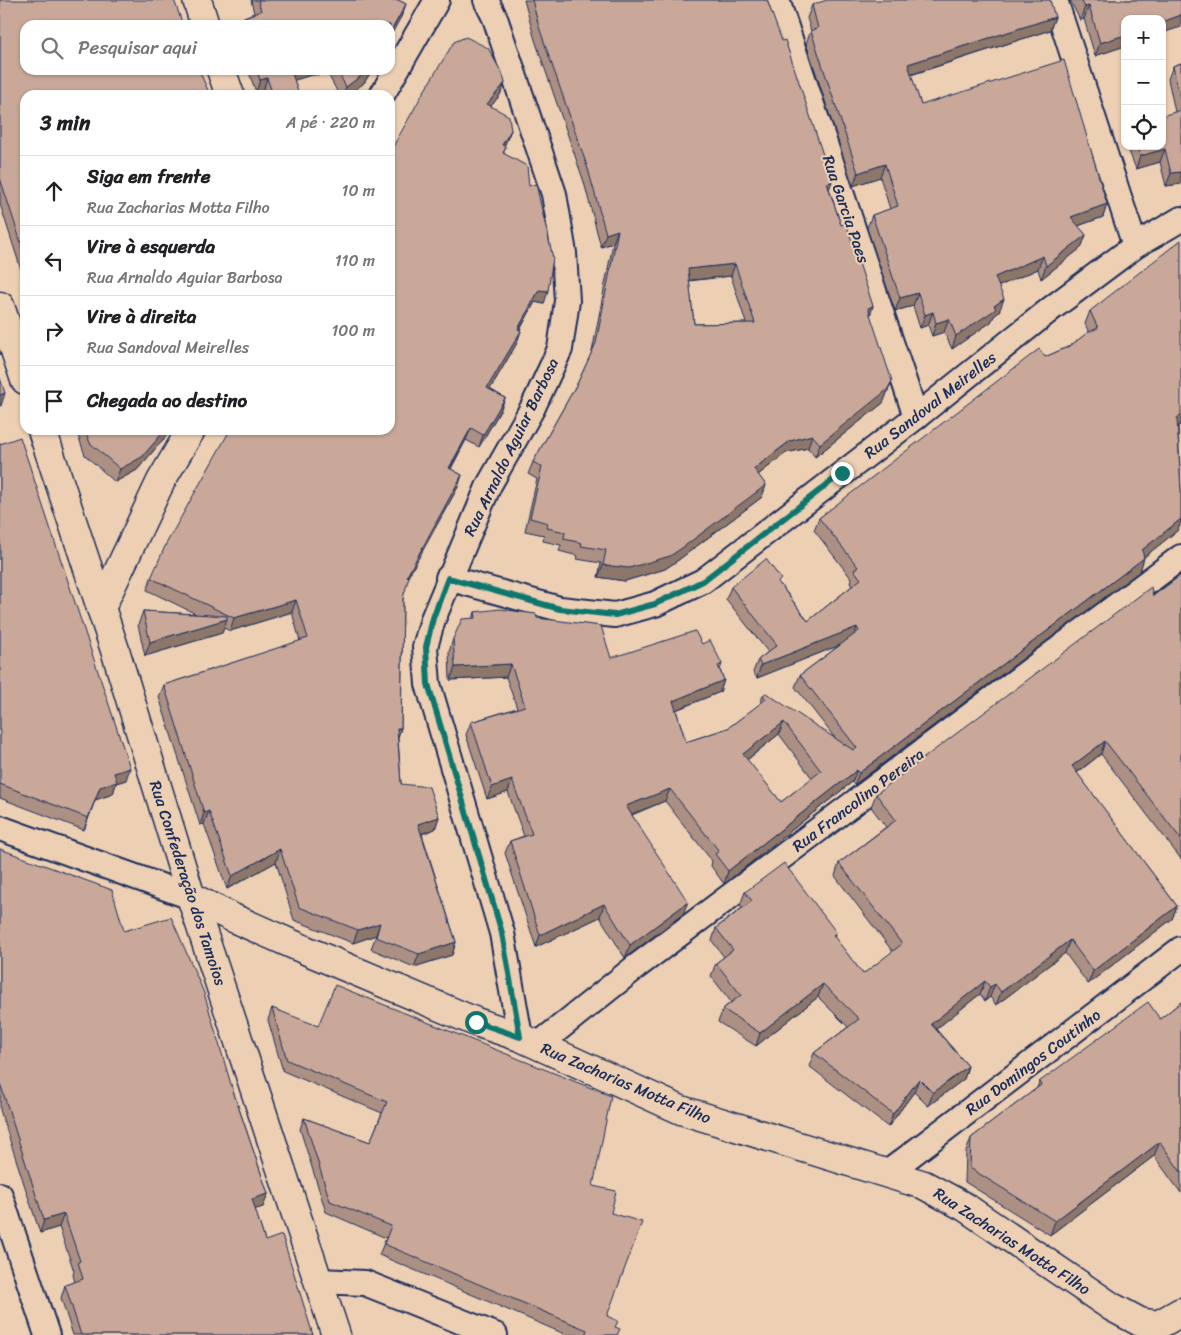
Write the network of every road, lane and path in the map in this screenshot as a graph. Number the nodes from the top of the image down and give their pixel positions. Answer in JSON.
{"nodes":[{"id":1,"x":197,"y":0,"type":"edge"},
{"id":2,"x":437,"y":0,"type":"edge"},
{"id":3,"x":486,"y":0,"type":"edge"},
{"id":4,"x":777,"y":0,"type":"edge"},
{"id":5,"x":1055,"y":0,"type":"edge"},
{"id":6,"x":203,"y":20,"type":"edge"},
{"id":7,"x":395,"y":73,"type":"edge"},
{"id":8,"x":223,"y":75,"type":"edge"},
{"id":9,"x":394,"y":75,"type":"edge"},
{"id":10,"x":228,"y":90,"type":"edge"},
{"id":11,"x":385,"y":90,"type":"edge"},
{"id":12,"x":1181,"y":218,"type":"edge"},
{"id":13,"x":1135,"y":246,"type":"junction"},
{"id":14,"x":0,"y":306,"type":"edge"},
{"id":15,"x":20,"y":365,"type":"edge"},
{"id":16,"x":916,"y":417,"type":"junction"},
{"id":17,"x":44,"y":435,"type":"edge"},
{"id":18,"x":188,"y":435,"type":"edge"},
{"id":19,"x":1181,"y":557,"type":"edge"},
{"id":20,"x":448,"y":578,"type":"junction"},
{"id":21,"x":101,"y":608,"type":"junction"},
{"id":22,"x":0,"y":828,"type":"edge"},
{"id":23,"x":191,"y":897,"type":"junction"},
{"id":24,"x":1181,"y":949,"type":"edge"},
{"id":25,"x":529,"y":1041,"type":"junction"},
{"id":26,"x":886,"y":1174,"type":"junction"},
{"id":27,"x":0,"y":1195,"type":"edge"},
{"id":28,"x":318,"y":1281,"type":"junction"},
{"id":29,"x":1181,"y":1312,"type":"edge"},
{"id":30,"x":47,"y":1335,"type":"edge"},
{"id":31,"x":336,"y":1335,"type":"edge"},
{"id":32,"x":495,"y":1335,"type":"edge"}],
"edges":[{"from":1,"to":6,"type":"main road"},
{"from":2,"to":7,"type":"street"},
{"from":3,"to":20,"type":"street","name":"Rua Arnaldo Aguiar Barbosa"},
{"from":4,"to":16,"type":"street","name":"Rua Garcia Paes"},
{"from":5,"to":13,"type":"street"},
{"from":8,"to":10,"type":"main road"},
{"from":9,"to":11,"type":"street"},
{"from":12,"to":13,"type":"street","name":"Rua Sandoval Meirelles"},
{"from":13,"to":16,"type":"street","name":"Rua Sandoval Meirelles"},
{"from":14,"to":15,"type":"main road"},
{"from":16,"to":20,"type":"street","name":"Rua Sandoval Meirelles"},
{"from":17,"to":21,"type":"main road","name":"Rua Confederação dos Tamoios"},
{"from":18,"to":21,"type":"main road"},
{"from":19,"to":25,"type":"street","name":"Rua Francolino Pereira"},
{"from":20,"to":25,"type":"street","name":"Rua Arnaldo Aguiar Barbosa"},
{"from":21,"to":23,"type":"main road","name":"Rua Confederação dos Tamoios"},
{"from":22,"to":23,"type":"street","name":"Rua Zacharias Motta Filho"},
{"from":23,"to":25,"type":"main road","name":"Rua Zacharias Motta Filho"},
{"from":23,"to":28,"type":"main road","name":"Rua Confederação dos Tamoios"},
{"from":24,"to":26,"type":"street","name":"Rua Domingos Coutinho"},
{"from":25,"to":26,"type":"main road","name":"Rua Zacharias Motta Filho"},
{"from":26,"to":29,"type":"main road","name":"Rua Zacharias Motta Filho"},
{"from":27,"to":30,"type":"street"},
{"from":28,"to":31,"type":"main road","name":"Rua Confederação dos Tamoios"},
{"from":28,"to":32,"type":"street"}]}
